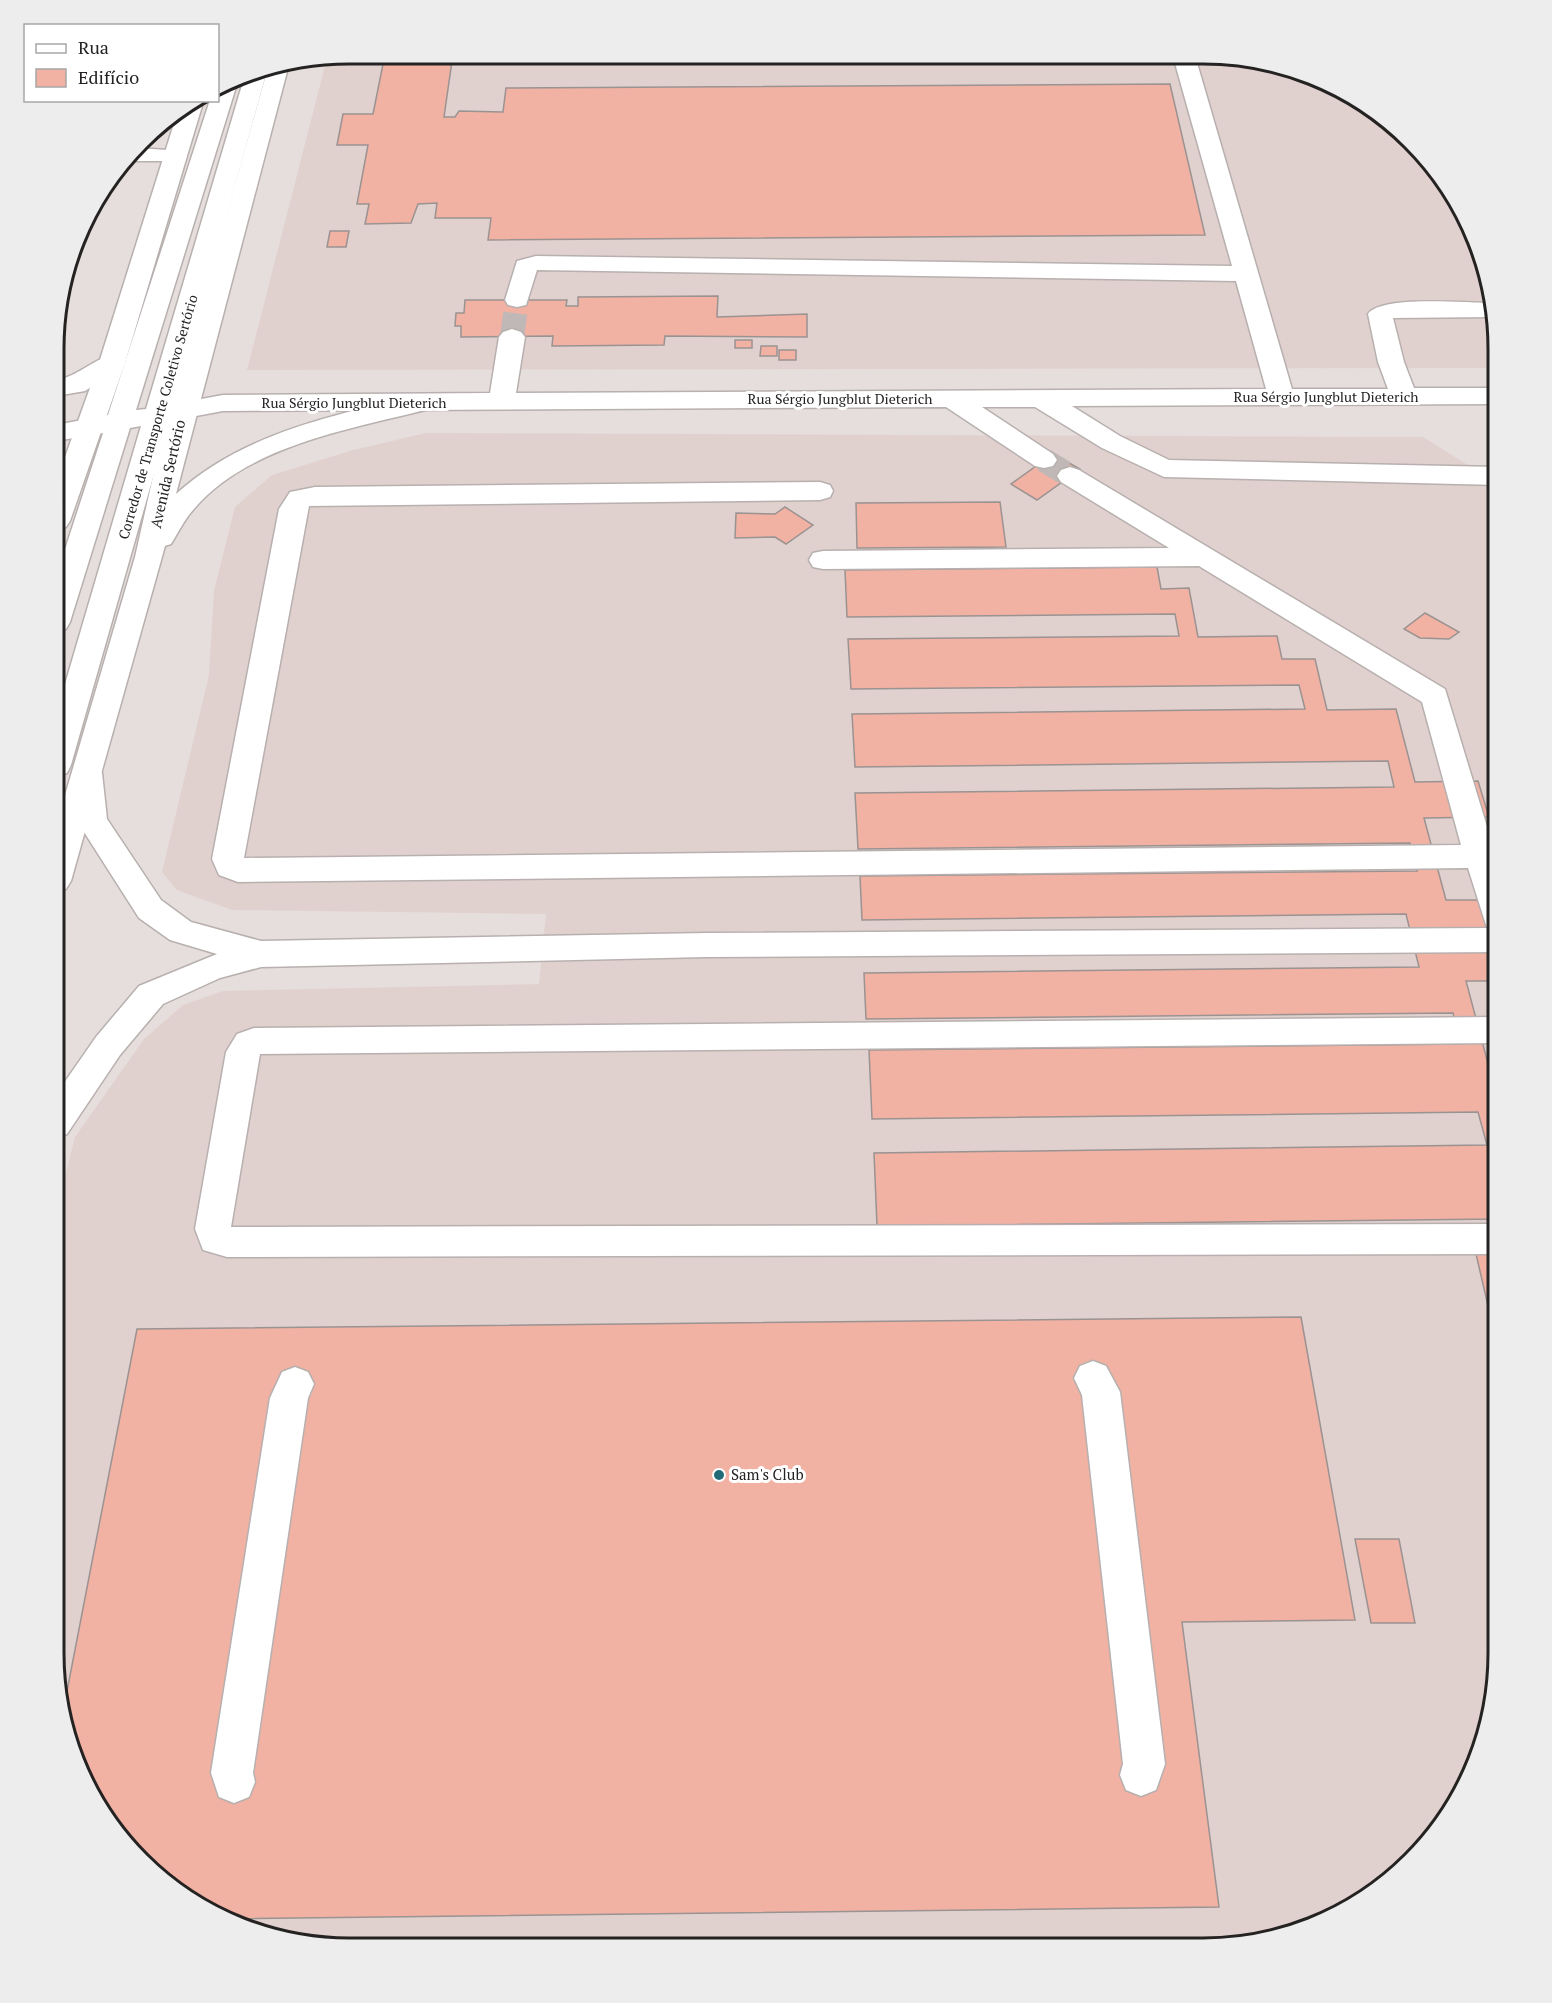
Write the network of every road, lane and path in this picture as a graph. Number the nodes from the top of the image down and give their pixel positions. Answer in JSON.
{"nodes":[{"id":1,"x":1186,"y":64,"type":"edge"},
{"id":2,"x":277,"y":74,"type":"edge"},
{"id":3,"x":254,"y":81,"type":"edge"},
{"id":4,"x":223,"y":94,"type":"edge"},
{"id":5,"x":184,"y":117,"type":"edge"},
{"id":6,"x":141,"y":155,"type":"edge"},
{"id":7,"x":174,"y":156,"type":"junction"},
{"id":8,"x":1244,"y":274,"type":"junction"},
{"id":9,"x":517,"y":300,"type":"tunnel mouth"},
{"id":10,"x":1485,"y":310,"type":"edge"},
{"id":11,"x":512,"y":337,"type":"tunnel mouth"},
{"id":12,"x":112,"y":363,"type":"junction"},
{"id":13,"x":64,"y":386,"type":"edge"},
{"id":14,"x":1404,"y":396,"type":"junction"},
{"id":15,"x":1488,"y":396,"type":"edge"},
{"id":16,"x":1281,"y":397,"type":"junction"},
{"id":17,"x":1040,"y":398,"type":"junction"},
{"id":18,"x":952,"y":399,"type":"junction"},
{"id":19,"x":502,"y":401,"type":"junction"},
{"id":20,"x":420,"y":403,"type":"junction"},
{"id":21,"x":184,"y":411,"type":"junction"},
{"id":22,"x":158,"y":416,"type":"junction"},
{"id":23,"x":120,"y":423,"type":"junction"},
{"id":24,"x":88,"y":430,"type":"junction"},
{"id":25,"x":64,"y":432,"type":"edge"},
{"id":26,"x":1044,"y":460,"type":"tunnel mouth"},
{"id":27,"x":1070,"y":476,"type":"tunnel mouth"},
{"id":28,"x":1488,"y":476,"type":"edge"},
{"id":29,"x":820,"y":491,"type":"dead end"},
{"id":30,"x":64,"y":498,"type":"edge"},
{"id":31,"x":149,"y":557,"type":"junction"},
{"id":32,"x":1205,"y":557,"type":"junction"},
{"id":33,"x":823,"y":560,"type":"dead end"},
{"id":34,"x":64,"y":597,"type":"edge"},
{"id":35,"x":64,"y":738,"type":"edge"},
{"id":36,"x":87,"y":773,"type":"junction"},
{"id":37,"x":64,"y":853,"type":"edge"},
{"id":38,"x":1480,"y":856,"type":"junction"},
{"id":39,"x":1488,"y":884,"type":"edge"},
{"id":40,"x":1488,"y":940,"type":"edge"},
{"id":41,"x":261,"y":954,"type":"junction"},
{"id":42,"x":1488,"y":1030,"type":"edge"},
{"id":43,"x":64,"y":1111,"type":"edge"},
{"id":44,"x":1488,"y":1239,"type":"edge"},
{"id":45,"x":1093,"y":1378,"type":"dead end"},
{"id":46,"x":295,"y":1384,"type":"dead end"},
{"id":47,"x":1141,"y":1775,"type":"dead end"},
{"id":48,"x":234,"y":1782,"type":"dead end"}],
"edges":[{"from":1,"to":8,"type":"main road"},
{"from":2,"to":21,"type":"main road","name":"Avenida Sertório"},
{"from":3,"to":22,"type":"main road","name":"Corredor de Transporte Coletivo Sertório"},
{"from":4,"to":23,"type":"main road"},
{"from":5,"to":7,"type":"main road"},
{"from":6,"to":7,"type":"main road"},
{"from":7,"to":12,"type":"main road"},
{"from":8,"to":9,"type":"main road"},
{"from":8,"to":16,"type":"main road"},
{"from":10,"to":14,"type":"main road"},
{"from":11,"to":19,"type":"main road"},
{"from":12,"to":13,"type":"main road"},
{"from":12,"to":24,"type":"main road"},
{"from":14,"to":15,"type":"main road","name":"Rua Sérgio Jungblut Dieterich"},
{"from":14,"to":16,"type":"main road","name":"Rua Sérgio Jungblut Dieterich"},
{"from":16,"to":17,"type":"main road","name":"Rua Sérgio Jungblut Dieterich"},
{"from":17,"to":18,"type":"main road","name":"Rua Sérgio Jungblut Dieterich"},
{"from":17,"to":28,"type":"main road"},
{"from":18,"to":19,"type":"main road","name":"Rua Sérgio Jungblut Dieterich"},
{"from":18,"to":26,"type":"main road"},
{"from":19,"to":20,"type":"main road","name":"Rua Sérgio Jungblut Dieterich"},
{"from":20,"to":21,"type":"main road","name":"Rua Sérgio Jungblut Dieterich"},
{"from":20,"to":31,"type":"main road"},
{"from":21,"to":22,"type":"main road","name":"Rua Sérgio Jungblut Dieterich"},
{"from":21,"to":31,"type":"main road","name":"Avenida Sertório"},
{"from":22,"to":23,"type":"main road","name":"Rua Sérgio Jungblut Dieterich"},
{"from":22,"to":35,"type":"main road","name":"Corredor de Transporte Coletivo Sertório"},
{"from":23,"to":24,"type":"main road","name":"Rua Sérgio Jungblut Dieterich"},
{"from":23,"to":34,"type":"main road"},
{"from":24,"to":25,"type":"main road","name":"Rua Sérgio Jungblut Dieterich"},
{"from":24,"to":30,"type":"main road"},
{"from":27,"to":32,"type":"main road"},
{"from":29,"to":38,"type":"main road"},
{"from":31,"to":36,"type":"main road","name":"Avenida Sertório"},
{"from":32,"to":33,"type":"main road"},
{"from":32,"to":38,"type":"main road"},
{"from":36,"to":37,"type":"main road","name":"Avenida Sertório"},
{"from":36,"to":41,"type":"main road"},
{"from":38,"to":39,"type":"main road"},
{"from":40,"to":41,"type":"main road"},
{"from":41,"to":43,"type":"main road"},
{"from":42,"to":44,"type":"main road"},
{"from":45,"to":47,"type":"main road"},
{"from":46,"to":48,"type":"main road"}]}
